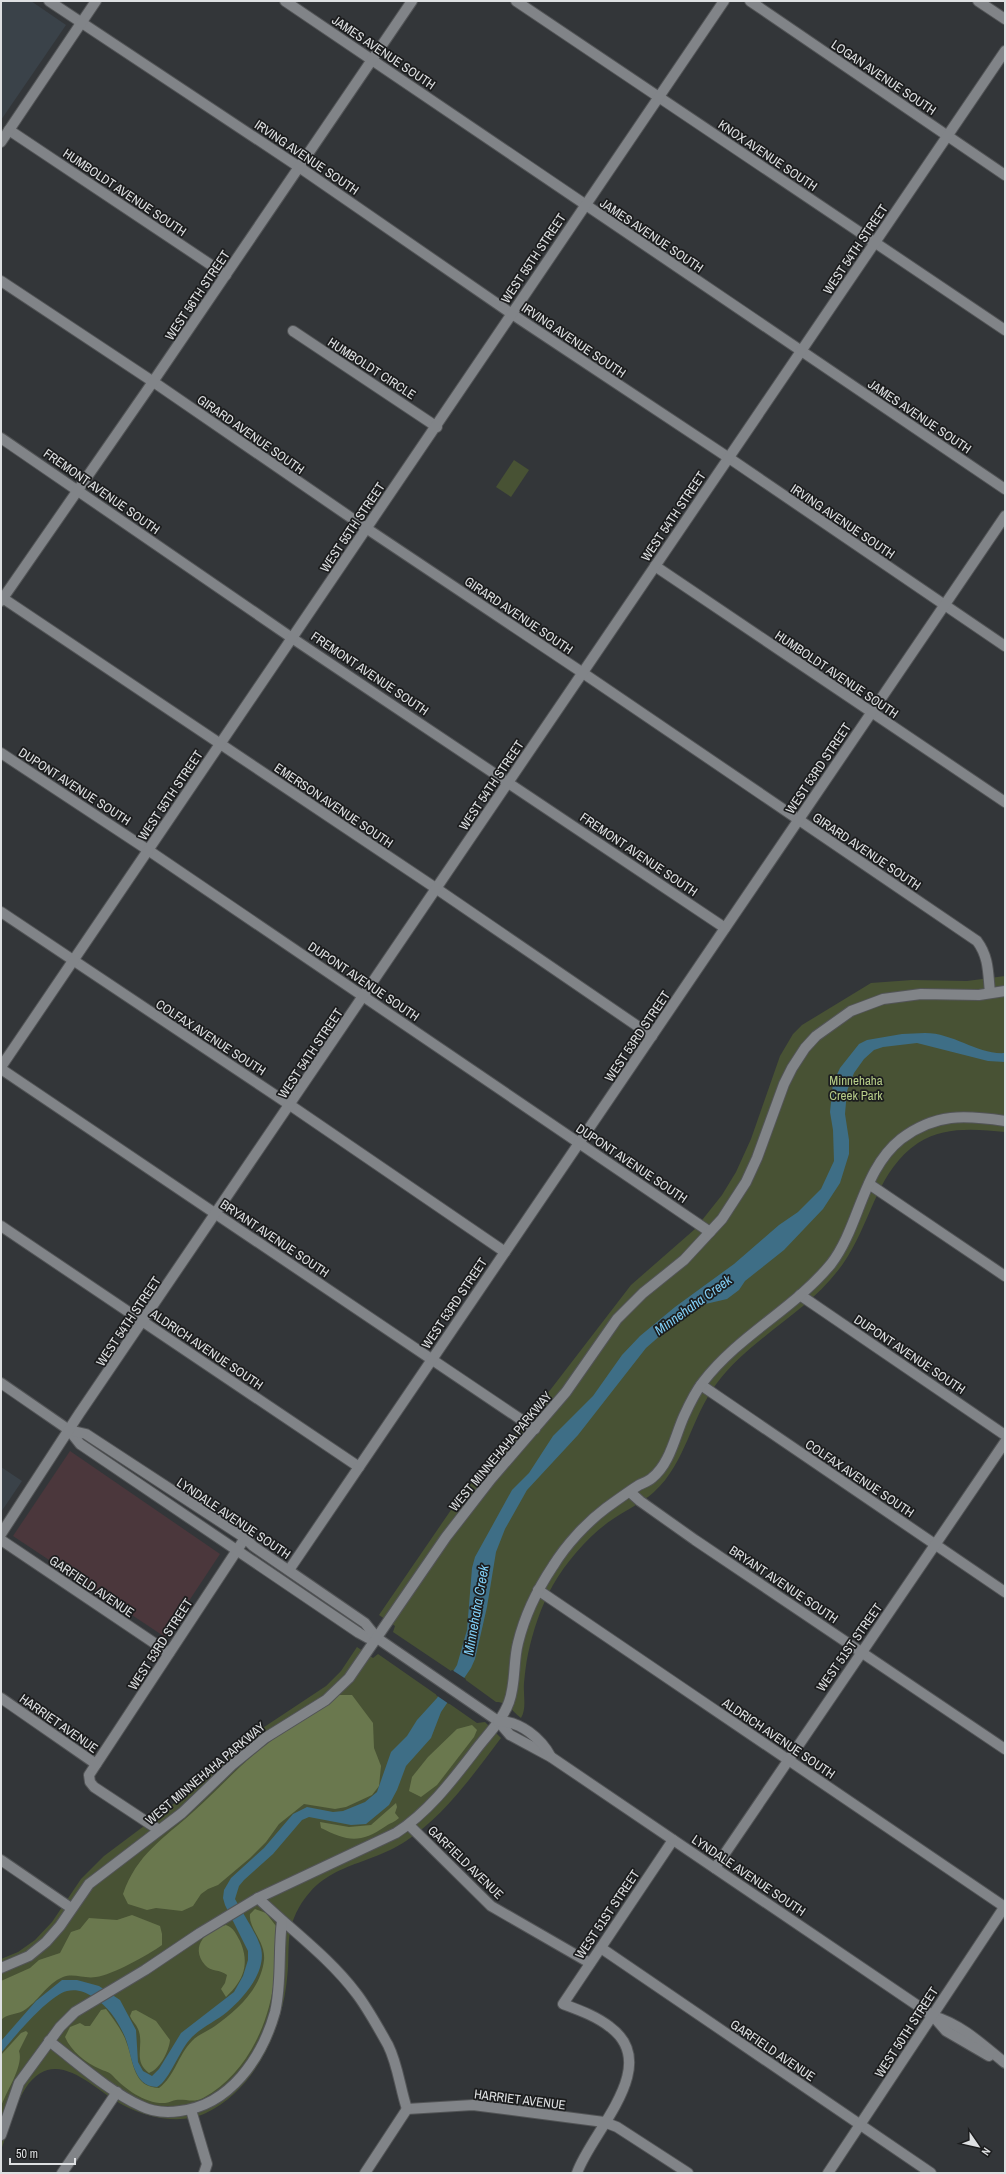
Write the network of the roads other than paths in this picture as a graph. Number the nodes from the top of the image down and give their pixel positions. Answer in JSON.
{"nodes":[{"id":1,"x":49,"y":1,"type":"edge"},
{"id":2,"x":96,"y":1,"type":"edge"},
{"id":3,"x":285,"y":1,"type":"edge"},
{"id":4,"x":412,"y":1,"type":"edge"},
{"id":5,"x":516,"y":1,"type":"edge"},
{"id":6,"x":724,"y":1,"type":"edge"},
{"id":7,"x":750,"y":1,"type":"edge"},
{"id":8,"x":978,"y":1,"type":"edge"},
{"id":9,"x":1005,"y":19,"type":"edge"},
{"id":10,"x":81,"y":23,"type":"junction"},
{"id":11,"x":1005,"y":51,"type":"edge"},
{"id":12,"x":371,"y":59,"type":"junction"},
{"id":13,"x":658,"y":97,"type":"junction"},
{"id":14,"x":8,"y":130,"type":"junction"},
{"id":15,"x":947,"y":136,"type":"junction"},
{"id":16,"x":1,"y":142,"type":"edge"},
{"id":17,"x":300,"y":167,"type":"junction"},
{"id":18,"x":1005,"y":174,"type":"edge"},
{"id":19,"x":585,"y":205,"type":"junction"},
{"id":20,"x":875,"y":242,"type":"junction"},
{"id":21,"x":226,"y":275,"type":"junction"},
{"id":22,"x":1,"y":281,"type":"edge"},
{"id":23,"x":512,"y":314,"type":"junction"},
{"id":24,"x":1005,"y":330,"type":"edge"},
{"id":25,"x":293,"y":332,"type":"dead end"},
{"id":26,"x":800,"y":352,"type":"junction"},
{"id":27,"x":153,"y":382,"type":"junction"},
{"id":28,"x":437,"y":427,"type":"junction"},
{"id":29,"x":1,"y":438,"type":"edge"},
{"id":30,"x":729,"y":458,"type":"junction"},
{"id":31,"x":1005,"y":489,"type":"edge"},
{"id":32,"x":77,"y":490,"type":"junction"},
{"id":33,"x":1005,"y":516,"type":"edge"},
{"id":34,"x":366,"y":528,"type":"junction"},
{"id":35,"x":655,"y":566,"type":"junction"},
{"id":36,"x":2,"y":599,"type":"edge"},
{"id":37,"x":944,"y":606,"type":"junction"},
{"id":38,"x":292,"y":638,"type":"junction"},
{"id":39,"x":1005,"y":646,"type":"edge"},
{"id":40,"x":583,"y":673,"type":"junction"},
{"id":41,"x":871,"y":712,"type":"junction"},
{"id":42,"x":220,"y":744,"type":"junction"},
{"id":43,"x":1,"y":753,"type":"edge"},
{"id":44,"x":509,"y":781,"type":"junction"},
{"id":45,"x":1005,"y":802,"type":"edge"},
{"id":46,"x":798,"y":820,"type":"junction"},
{"id":47,"x":148,"y":850,"type":"junction"},
{"id":48,"x":437,"y":889,"type":"junction"},
{"id":49,"x":1,"y":912,"type":"edge"},
{"id":50,"x":725,"y":928,"type":"junction"},
{"id":51,"x":73,"y":962,"type":"junction"},
{"id":52,"x":1005,"y":990,"type":"edge"},
{"id":53,"x":990,"y":993,"type":"junction"},
{"id":54,"x":364,"y":996,"type":"junction"},
{"id":55,"x":652,"y":1036,"type":"junction"},
{"id":56,"x":1,"y":1068,"type":"edge"},
{"id":57,"x":290,"y":1105,"type":"junction"},
{"id":58,"x":1005,"y":1120,"type":"edge"},
{"id":59,"x":579,"y":1143,"type":"junction"},
{"id":60,"x":869,"y":1184,"type":"junction"},
{"id":61,"x":216,"y":1214,"type":"junction"},
{"id":62,"x":1,"y":1226,"type":"edge"},
{"id":63,"x":710,"y":1232,"type":"junction"},
{"id":64,"x":505,"y":1252,"type":"junction"},
{"id":65,"x":1005,"y":1276,"type":"edge"},
{"id":66,"x":800,"y":1295,"type":"junction"},
{"id":67,"x":143,"y":1321,"type":"junction"},
{"id":68,"x":431,"y":1360,"type":"junction"},
{"id":69,"x":1,"y":1384,"type":"edge"},
{"id":70,"x":701,"y":1385,"type":"junction"},
{"id":71,"x":535,"y":1429,"type":"junction"},
{"id":72,"x":69,"y":1430,"type":"junction"},
{"id":73,"x":1005,"y":1435,"type":"edge"},
{"id":74,"x":1005,"y":1442,"type":"edge"},
{"id":75,"x":359,"y":1467,"type":"junction"},
{"id":76,"x":630,"y":1492,"type":"junction"},
{"id":77,"x":1,"y":1534,"type":"edge"},
{"id":78,"x":245,"y":1538,"type":"junction"},
{"id":79,"x":1,"y":1540,"type":"edge"},
{"id":80,"x":935,"y":1544,"type":"junction"},
{"id":81,"x":236,"y":1550,"type":"junction"},
{"id":82,"x":289,"y":1570,"type":"junction"},
{"id":83,"x":538,"y":1590,"type":"junction"},
{"id":84,"x":1005,"y":1592,"type":"edge"},
{"id":85,"x":377,"y":1638,"type":"junction"},
{"id":86,"x":862,"y":1652,"type":"junction"},
{"id":87,"x":169,"y":1653,"type":"junction"},
{"id":88,"x":1,"y":1698,"type":"edge"},
{"id":89,"x":498,"y":1721,"type":"junction"},
{"id":90,"x":1005,"y":1749,"type":"edge"},
{"id":91,"x":788,"y":1760,"type":"junction"},
{"id":92,"x":96,"y":1764,"type":"junction"},
{"id":93,"x":409,"y":1825,"type":"junction"},
{"id":94,"x":159,"y":1830,"type":"junction"},
{"id":95,"x":672,"y":1840,"type":"junction"},
{"id":96,"x":1,"y":1860,"type":"edge"},
{"id":97,"x":715,"y":1868,"type":"junction"},
{"id":98,"x":258,"y":1898,"type":"junction"},
{"id":99,"x":1005,"y":1907,"type":"edge"},
{"id":100,"x":70,"y":1908,"type":"junction"},
{"id":101,"x":282,"y":1921,"type":"junction"},
{"id":102,"x":601,"y":1948,"type":"junction"},
{"id":103,"x":590,"y":1963,"type":"junction"},
{"id":104,"x":1,"y":1968,"type":"edge"},
{"id":105,"x":933,"y":2016,"type":"junction"},
{"id":106,"x":49,"y":2041,"type":"junction"},
{"id":107,"x":1005,"y":2063,"type":"edge"},
{"id":108,"x":117,"y":2092,"type":"junction"},
{"id":109,"x":407,"y":2109,"type":"junction"},
{"id":110,"x":191,"y":2110,"type":"junction"},
{"id":111,"x":604,"y":2122,"type":"junction"},
{"id":112,"x":860,"y":2125,"type":"junction"},
{"id":113,"x":1,"y":2135,"type":"edge"},
{"id":114,"x":62,"y":2173,"type":"edge"},
{"id":115,"x":204,"y":2173,"type":"edge"},
{"id":116,"x":365,"y":2173,"type":"edge"},
{"id":117,"x":577,"y":2173,"type":"edge"},
{"id":118,"x":688,"y":2173,"type":"edge"},
{"id":119,"x":828,"y":2173,"type":"edge"},
{"id":120,"x":931,"y":2173,"type":"edge"}],
"edges":[{"from":1,"to":10,"type":"street","name":"IRVING AVENUE SOUTH"},
{"from":2,"to":10,"type":"street"},
{"from":3,"to":12,"type":"street","name":"JAMES AVENUE SOUTH"},
{"from":4,"to":12,"type":"street","name":"WEST 56TH STREET"},
{"from":5,"to":13,"type":"street","name":"KNOX AVENUE SOUTH"},
{"from":6,"to":13,"type":"street","name":"WEST 55TH STREET"},
{"from":7,"to":15,"type":"street","name":"LOGAN AVENUE SOUTH"},
{"from":8,"to":9,"type":"street"},
{"from":10,"to":14,"type":"street"},
{"from":10,"to":17,"type":"street","name":"IRVING AVENUE SOUTH"},
{"from":11,"to":15,"type":"street","name":"WEST 54TH STREET"},
{"from":12,"to":17,"type":"street","name":"WEST 56TH STREET"},
{"from":12,"to":19,"type":"street","name":"JAMES AVENUE SOUTH"},
{"from":13,"to":19,"type":"street","name":"WEST 55TH STREET"},
{"from":13,"to":20,"type":"street","name":"KNOX AVENUE SOUTH"},
{"from":14,"to":16,"type":"street"},
{"from":14,"to":21,"type":"street","name":"HUMBOLDT AVENUE SOUTH"},
{"from":15,"to":18,"type":"street","name":"LOGAN AVENUE SOUTH"},
{"from":15,"to":20,"type":"street","name":"WEST 54TH STREET"},
{"from":17,"to":21,"type":"street","name":"WEST 56TH STREET"},
{"from":17,"to":23,"type":"street","name":"IRVING AVENUE SOUTH"},
{"from":19,"to":23,"type":"street","name":"WEST 55TH STREET"},
{"from":19,"to":26,"type":"street","name":"JAMES AVENUE SOUTH"},
{"from":20,"to":24,"type":"street","name":"KNOX AVENUE SOUTH"},
{"from":20,"to":26,"type":"street","name":"WEST 54TH STREET"},
{"from":21,"to":27,"type":"street","name":"WEST 56TH STREET"},
{"from":22,"to":27,"type":"street","name":"GIRARD AVENUE SOUTH"},
{"from":23,"to":28,"type":"street","name":"WEST 55TH STREET"},
{"from":23,"to":30,"type":"street","name":"IRVING AVENUE SOUTH"},
{"from":25,"to":28,"type":"street","name":"HUMBOLDT CIRCLE"},
{"from":26,"to":30,"type":"street","name":"WEST 54TH STREET"},
{"from":26,"to":31,"type":"street","name":"JAMES AVENUE SOUTH"},
{"from":27,"to":32,"type":"street","name":"WEST 56TH STREET"},
{"from":27,"to":34,"type":"street","name":"GIRARD AVENUE SOUTH"},
{"from":28,"to":34,"type":"street","name":"WEST 55TH STREET"},
{"from":29,"to":32,"type":"street","name":"FREMONT AVENUE SOUTH"},
{"from":30,"to":35,"type":"street","name":"WEST 54TH STREET"},
{"from":30,"to":37,"type":"street","name":"IRVING AVENUE SOUTH"},
{"from":32,"to":36,"type":"street","name":"WEST 56TH STREET"},
{"from":32,"to":38,"type":"street","name":"FREMONT AVENUE SOUTH"},
{"from":33,"to":37,"type":"street","name":"WEST 53RD STREET"},
{"from":34,"to":38,"type":"street","name":"WEST 55TH STREET"},
{"from":34,"to":40,"type":"street","name":"GIRARD AVENUE SOUTH"},
{"from":35,"to":40,"type":"street","name":"WEST 54TH STREET"},
{"from":35,"to":41,"type":"street","name":"HUMBOLDT AVENUE SOUTH"},
{"from":36,"to":42,"type":"street","name":"EMERSON AVENUE SOUTH"},
{"from":37,"to":39,"type":"street","name":"IRVING AVENUE SOUTH"},
{"from":37,"to":41,"type":"street","name":"WEST 53RD STREET"},
{"from":38,"to":42,"type":"street","name":"WEST 55TH STREET"},
{"from":38,"to":44,"type":"street","name":"FREMONT AVENUE SOUTH"},
{"from":40,"to":44,"type":"street","name":"WEST 54TH STREET"},
{"from":40,"to":46,"type":"street","name":"GIRARD AVENUE SOUTH"},
{"from":41,"to":45,"type":"street","name":"HUMBOLDT AVENUE SOUTH"},
{"from":41,"to":46,"type":"street","name":"WEST 53RD STREET"},
{"from":42,"to":47,"type":"street","name":"WEST 55TH STREET"},
{"from":42,"to":48,"type":"street","name":"EMERSON AVENUE SOUTH"},
{"from":43,"to":47,"type":"street","name":"DUPONT AVENUE SOUTH"},
{"from":44,"to":48,"type":"street","name":"WEST 54TH STREET"},
{"from":44,"to":50,"type":"street","name":"FREMONT AVENUE SOUTH"},
{"from":46,"to":50,"type":"street","name":"WEST 53RD STREET"},
{"from":46,"to":53,"type":"street","name":"GIRARD AVENUE SOUTH"},
{"from":47,"to":51,"type":"street","name":"WEST 55TH STREET"},
{"from":47,"to":54,"type":"street","name":"DUPONT AVENUE SOUTH"},
{"from":48,"to":54,"type":"street","name":"WEST 54TH STREET"},
{"from":48,"to":55,"type":"street","name":"EMERSON AVENUE SOUTH"},
{"from":49,"to":51,"type":"street","name":"COLFAX AVENUE SOUTH"},
{"from":50,"to":55,"type":"street","name":"WEST 53RD STREET"},
{"from":51,"to":56,"type":"street","name":"WEST 55TH STREET"},
{"from":51,"to":57,"type":"street","name":"COLFAX AVENUE SOUTH"},
{"from":52,"to":53,"type":"street","name":"WEST MINNEHAHA PARKWAY"},
{"from":53,"to":63,"type":"street","name":"WEST MINNEHAHA PARKWAY"},
{"from":54,"to":57,"type":"street","name":"WEST 54TH STREET"},
{"from":54,"to":59,"type":"street","name":"DUPONT AVENUE SOUTH"},
{"from":55,"to":59,"type":"street","name":"WEST 53RD STREET"},
{"from":56,"to":61,"type":"street","name":"BRYANT AVENUE SOUTH"},
{"from":57,"to":61,"type":"street","name":"WEST 54TH STREET"},
{"from":57,"to":64,"type":"street","name":"COLFAX AVENUE SOUTH"},
{"from":58,"to":60,"type":"street"},
{"from":59,"to":63,"type":"street","name":"DUPONT AVENUE SOUTH"},
{"from":59,"to":64,"type":"street","name":"WEST 53RD STREET"},
{"from":60,"to":65,"type":"street"},
{"from":60,"to":66,"type":"street"},
{"from":61,"to":67,"type":"street","name":"WEST 54TH STREET"},
{"from":61,"to":68,"type":"street","name":"BRYANT AVENUE SOUTH"},
{"from":62,"to":67,"type":"street","name":"ALDRICH AVENUE SOUTH"},
{"from":63,"to":71,"type":"street","name":"WEST MINNEHAHA PARKWAY"},
{"from":64,"to":68,"type":"street","name":"WEST 53RD STREET"},
{"from":66,"to":70,"type":"street"},
{"from":66,"to":73,"type":"street","name":"DUPONT AVENUE SOUTH"},
{"from":67,"to":72,"type":"street","name":"WEST 54TH STREET"},
{"from":67,"to":75,"type":"street","name":"ALDRICH AVENUE SOUTH"},
{"from":68,"to":71,"type":"street","name":"BRYANT AVENUE SOUTH"},
{"from":68,"to":75,"type":"street","name":"WEST 53RD STREET"},
{"from":69,"to":72,"type":"street","name":"LYNDALE AVENUE SOUTH"},
{"from":70,"to":76,"type":"street"},
{"from":70,"to":80,"type":"street","name":"COLFAX AVENUE SOUTH"},
{"from":71,"to":85,"type":"street","name":"WEST MINNEHAHA PARKWAY"},
{"from":72,"to":77,"type":"street","name":"WEST 54TH STREET"},
{"from":72,"to":78,"type":"street","name":"LYNDALE AVENUE SOUTH"},
{"from":72,"to":81,"type":"street","name":"LYNDALE AVENUE SOUTH"},
{"from":74,"to":80,"type":"street","name":"WEST 51ST STREET"},
{"from":75,"to":82,"type":"street","name":"WEST 53RD STREET"},
{"from":76,"to":83,"type":"street"},
{"from":76,"to":86,"type":"street","name":"BRYANT AVENUE SOUTH"},
{"from":78,"to":81,"type":"street","name":"WEST 53RD STREET"},
{"from":78,"to":82,"type":"street","name":"LYNDALE AVENUE SOUTH"},
{"from":79,"to":87,"type":"street","name":"GARFIELD AVENUE"},
{"from":80,"to":84,"type":"street","name":"COLFAX AVENUE SOUTH"},
{"from":80,"to":86,"type":"street","name":"WEST 51ST STREET"},
{"from":81,"to":85,"type":"street","name":"LYNDALE AVENUE SOUTH"},
{"from":81,"to":87,"type":"street","name":"WEST 53RD STREET"},
{"from":82,"to":85,"type":"street","name":"LYNDALE AVENUE SOUTH"},
{"from":83,"to":89,"type":"street"},
{"from":83,"to":91,"type":"street","name":"ALDRICH AVENUE SOUTH"},
{"from":85,"to":89,"type":"street","name":"LYNDALE AVENUE SOUTH"},
{"from":85,"to":94,"type":"street","name":"WEST MINNEHAHA PARKWAY"},
{"from":86,"to":90,"type":"street","name":"BRYANT AVENUE SOUTH"},
{"from":86,"to":91,"type":"street","name":"WEST 51ST STREET"},
{"from":87,"to":92,"type":"street","name":"WEST 53RD STREET"},
{"from":88,"to":92,"type":"street","name":"HARRIET AVENUE"},
{"from":89,"to":93,"type":"street"},
{"from":89,"to":95,"type":"street","name":"LYNDALE AVENUE SOUTH"},
{"from":91,"to":97,"type":"street","name":"WEST 51ST STREET"},
{"from":91,"to":99,"type":"street","name":"ALDRICH AVENUE SOUTH"},
{"from":92,"to":94,"type":"street","name":"HARRIET AVENUE"},
{"from":93,"to":98,"type":"street"},
{"from":93,"to":103,"type":"street","name":"GARFIELD AVENUE"},
{"from":94,"to":100,"type":"street","name":"WEST MINNEHAHA PARKWAY"},
{"from":95,"to":97,"type":"street","name":"LYNDALE AVENUE SOUTH"},
{"from":95,"to":102,"type":"street","name":"WEST 51ST STREET"},
{"from":96,"to":100,"type":"street"},
{"from":97,"to":105,"type":"street","name":"LYNDALE AVENUE SOUTH"},
{"from":98,"to":101,"type":"street"},
{"from":98,"to":106,"type":"street"},
{"from":99,"to":105,"type":"street","name":"WEST 50TH STREET"},
{"from":100,"to":104,"type":"street","name":"WEST MINNEHAHA PARKWAY"},
{"from":101,"to":109,"type":"street"},
{"from":101,"to":110,"type":"street"},
{"from":102,"to":103,"type":"street","name":"WEST 51ST STREET"},
{"from":102,"to":112,"type":"street","name":"GARFIELD AVENUE"},
{"from":103,"to":111,"type":"street","name":"WEST 51ST STREET"},
{"from":105,"to":107,"type":"street","name":"LYNDALE AVENUE SOUTH"},
{"from":105,"to":112,"type":"street","name":"WEST 50TH STREET"},
{"from":106,"to":108,"type":"street"},
{"from":106,"to":113,"type":"street"},
{"from":108,"to":110,"type":"street"},
{"from":108,"to":114,"type":"street"},
{"from":109,"to":111,"type":"street","name":"HARRIET AVENUE"},
{"from":109,"to":116,"type":"street"},
{"from":110,"to":115,"type":"street"},
{"from":111,"to":117,"type":"street"},
{"from":111,"to":118,"type":"street","name":"HARRIET AVENUE"},
{"from":112,"to":119,"type":"street","name":"WEST 50TH STREET"},
{"from":112,"to":120,"type":"street","name":"GARFIELD AVENUE"}]}
